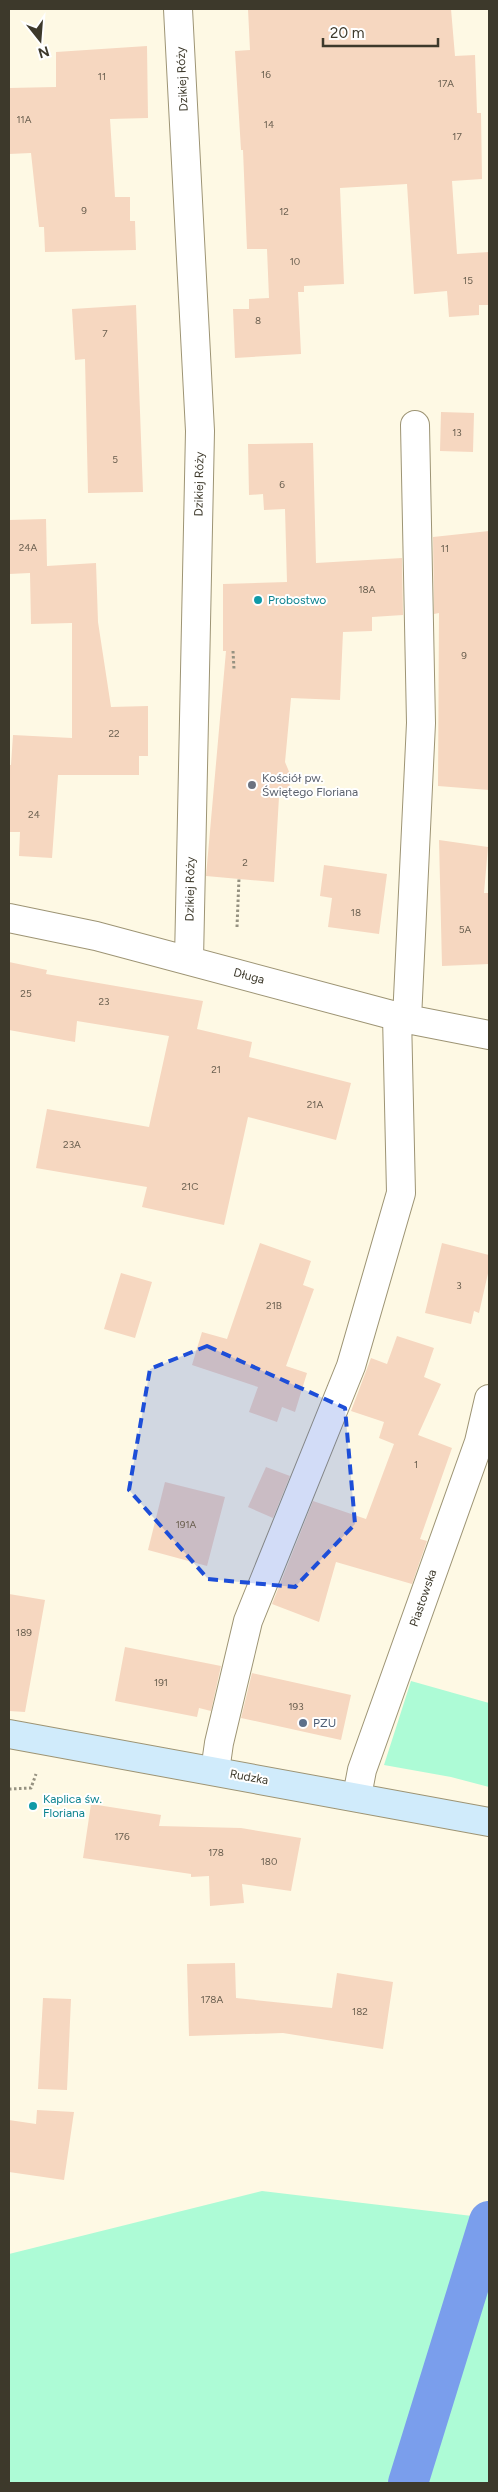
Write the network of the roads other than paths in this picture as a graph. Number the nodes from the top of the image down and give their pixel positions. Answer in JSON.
{"nodes":[{"id":1,"x":178,"y":9,"type":"edge"},
{"id":2,"x":415,"y":425,"type":"dead end"},
{"id":3,"x":9,"y":918,"type":"edge"},
{"id":4,"x":189,"y":960,"type":"junction"},
{"id":5,"x":402,"y":1017,"type":"junction"},
{"id":6,"x":489,"y":1035,"type":"edge"},
{"id":7,"x":489,"y":1398,"type":"edge"},
{"id":8,"x":9,"y":1734,"type":"edge"},
{"id":9,"x":215,"y":1771,"type":"junction"},
{"id":10,"x":357,"y":1796,"type":"junction"},
{"id":11,"x":489,"y":1822,"type":"edge"}],
"edges":[{"from":1,"to":4,"type":"street","name":"Dzikiej Róży"},
{"from":2,"to":5,"type":"street"},
{"from":3,"to":4,"type":"street","name":"Długa"},
{"from":4,"to":5,"type":"street","name":"Długa"},
{"from":5,"to":6,"type":"street","name":"Długa"},
{"from":5,"to":9,"type":"street"},
{"from":7,"to":10,"type":"street","name":"Piastowska"},
{"from":8,"to":9,"type":"main road","name":"Rudzka"},
{"from":9,"to":10,"type":"main road","name":"Rudzka"},
{"from":10,"to":11,"type":"main road","name":"Rudzka"}]}
